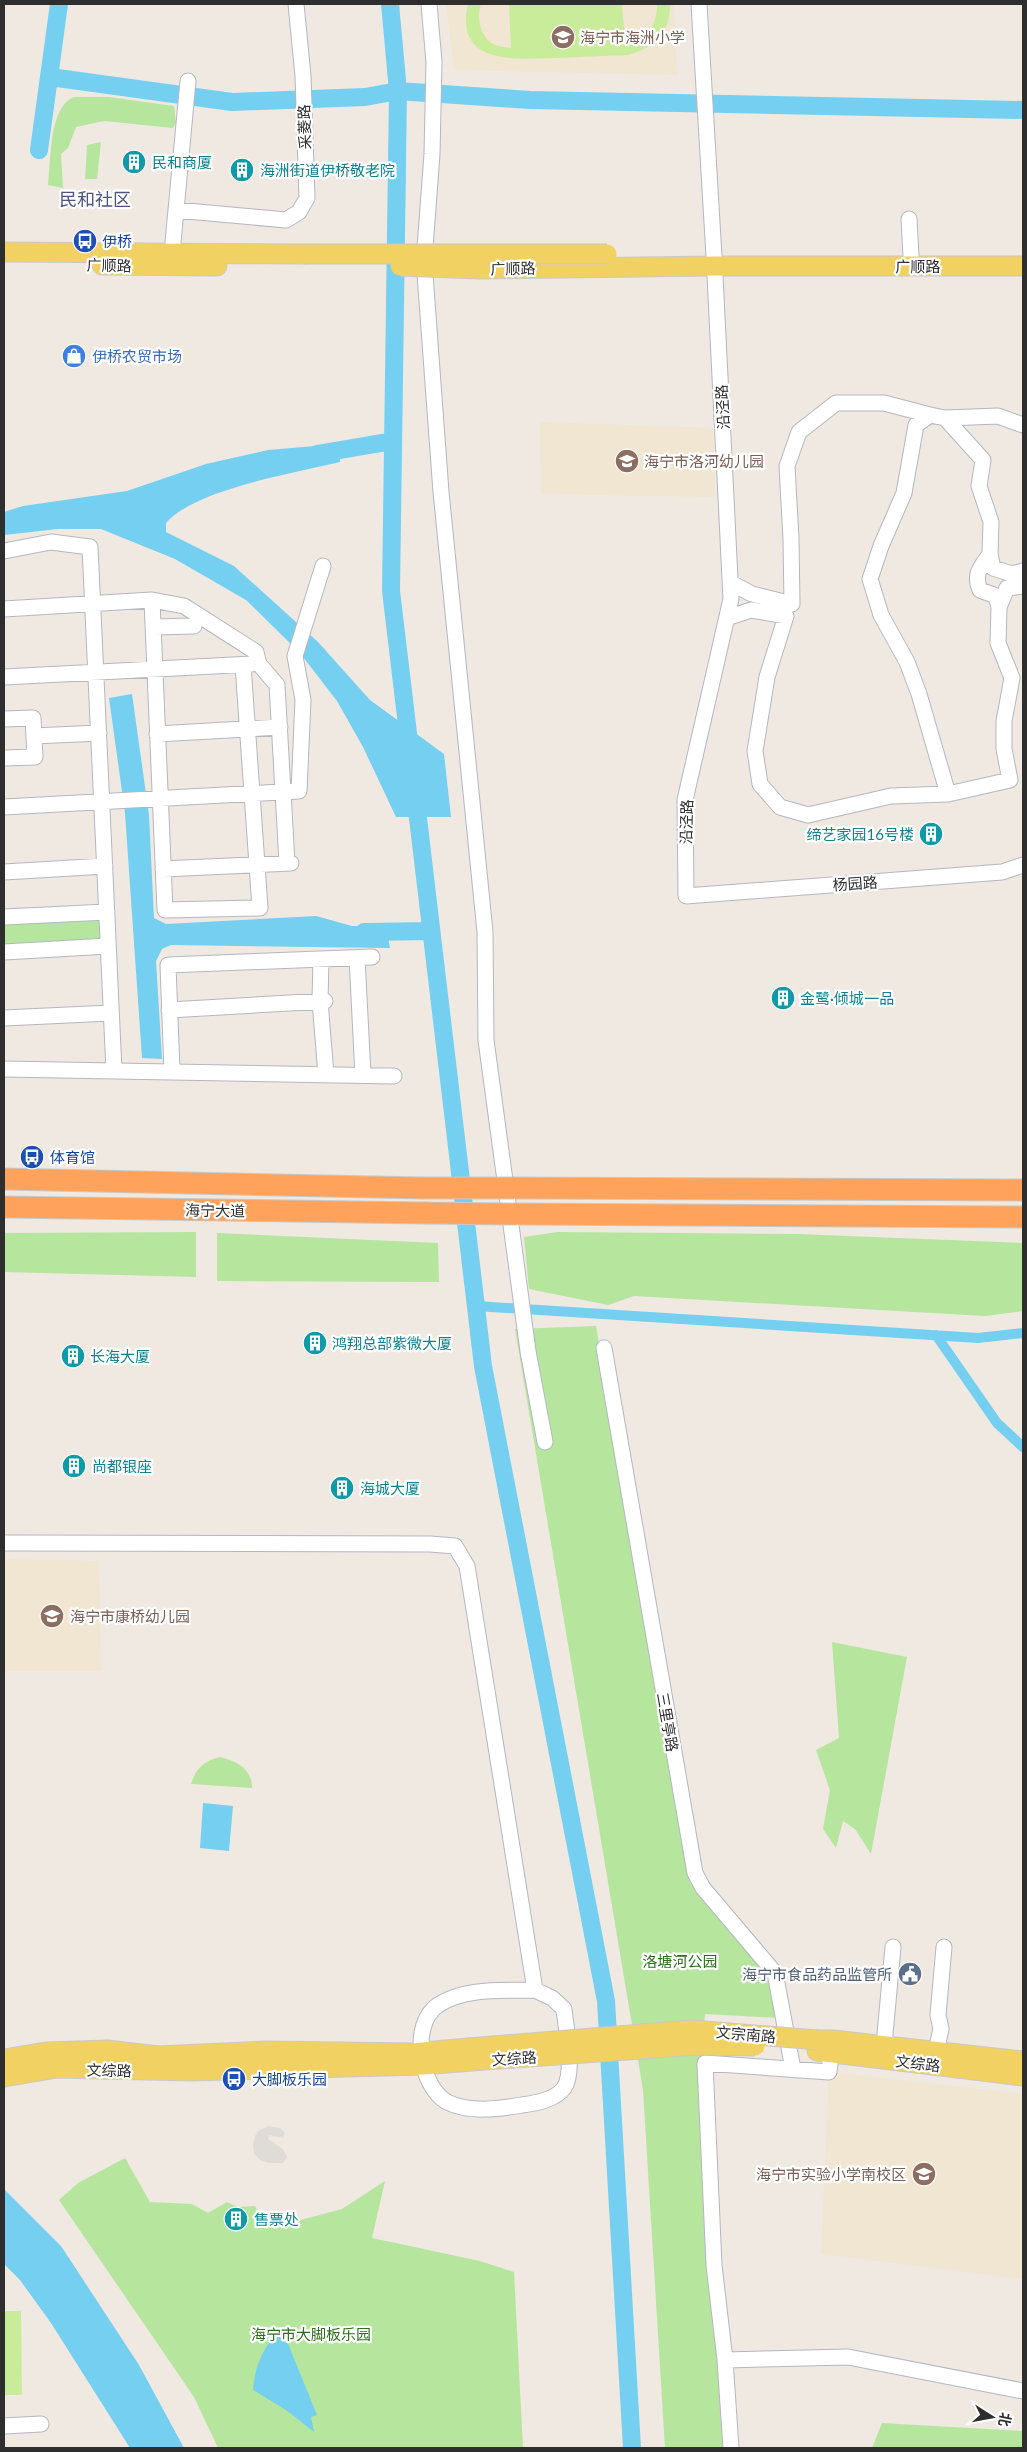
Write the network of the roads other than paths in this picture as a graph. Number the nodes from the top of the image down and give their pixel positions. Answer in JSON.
{"nodes":[{"id":1,"x":296,"y":4,"type":"edge"},
{"id":2,"x":428,"y":4,"type":"edge"},
{"id":3,"x":699,"y":4,"type":"edge"},
{"id":4,"x":188,"y":81,"type":"dead end"},
{"id":5,"x":176,"y":210,"type":"junction"},
{"id":6,"x":909,"y":219,"type":"dead end"},
{"id":7,"x":4,"y":252,"type":"edge"},
{"id":8,"x":172,"y":253,"type":"junction"},
{"id":9,"x":1023,"y":255,"type":"edge"},
{"id":10,"x":911,"y":256,"type":"junction"},
{"id":11,"x":303,"y":259,"type":"junction"},
{"id":12,"x":715,"y":261,"type":"junction"},
{"id":13,"x":4,"y":263,"type":"edge"},
{"id":14,"x":1023,"y":266,"type":"edge"},
{"id":15,"x":937,"y":416,"type":"junction"},
{"id":16,"x":1023,"y":425,"type":"edge"},
{"id":17,"x":4,"y":552,"type":"edge"},
{"id":18,"x":990,"y":554,"type":"junction"},
{"id":19,"x":324,"y":566,"type":"dead end"},
{"id":20,"x":1023,"y":571,"type":"edge"},
{"id":21,"x":731,"y":583,"type":"junction"},
{"id":22,"x":1023,"y":586,"type":"edge"},
{"id":23,"x":152,"y":600,"type":"junction"},
{"id":24,"x":93,"y":604,"type":"junction"},
{"id":25,"x":999,"y":606,"type":"junction"},
{"id":26,"x":4,"y":609,"type":"edge"},
{"id":27,"x":727,"y":618,"type":"junction"},
{"id":28,"x":194,"y":626,"type":"dead end"},
{"id":29,"x":153,"y":627,"type":"junction"},
{"id":30,"x":259,"y":664,"type":"junction"},
{"id":31,"x":243,"y":665,"type":"junction"},
{"id":32,"x":155,"y":669,"type":"junction"},
{"id":33,"x":96,"y":672,"type":"junction"},
{"id":34,"x":4,"y":677,"type":"edge"},
{"id":35,"x":4,"y":719,"type":"edge"},
{"id":36,"x":280,"y":727,"type":"junction"},
{"id":37,"x":248,"y":729,"type":"junction"},
{"id":38,"x":99,"y":733,"type":"junction"},
{"id":39,"x":157,"y":734,"type":"junction"},
{"id":40,"x":34,"y":736,"type":"junction"},
{"id":41,"x":4,"y":758,"type":"edge"},
{"id":42,"x":1023,"y":772,"type":"edge"},
{"id":43,"x":1010,"y":780,"type":"junction"},
{"id":44,"x":284,"y":792,"type":"junction"},
{"id":45,"x":252,"y":794,"type":"junction"},
{"id":46,"x":948,"y":794,"type":"junction"},
{"id":47,"x":160,"y":799,"type":"junction"},
{"id":48,"x":107,"y":801,"type":"junction"},
{"id":49,"x":4,"y":807,"type":"edge"},
{"id":50,"x":257,"y":864,"type":"junction"},
{"id":51,"x":1023,"y":865,"type":"edge"},
{"id":52,"x":105,"y":866,"type":"junction"},
{"id":53,"x":162,"y":869,"type":"junction"},
{"id":54,"x":4,"y":872,"type":"edge"},
{"id":55,"x":686,"y":896,"type":"joint"},
{"id":56,"x":107,"y":912,"type":"junction"},
{"id":57,"x":4,"y":917,"type":"edge"},
{"id":58,"x":108,"y":946,"type":"junction"},
{"id":59,"x":4,"y":952,"type":"edge"},
{"id":60,"x":372,"y":957,"type":"dead end"},
{"id":61,"x":357,"y":958,"type":"junction"},
{"id":62,"x":321,"y":959,"type":"junction"},
{"id":63,"x":323,"y":1001,"type":"junction"},
{"id":64,"x":170,"y":1010,"type":"junction"},
{"id":65,"x":111,"y":1013,"type":"junction"},
{"id":66,"x":4,"y":1018,"type":"edge"},
{"id":67,"x":4,"y":1069,"type":"edge"},
{"id":68,"x":114,"y":1071,"type":"junction"},
{"id":69,"x":172,"y":1072,"type":"junction"},
{"id":70,"x":326,"y":1074,"type":"junction"},
{"id":71,"x":363,"y":1075,"type":"junction"},
{"id":72,"x":394,"y":1076,"type":"dead end"},
{"id":73,"x":4,"y":1179,"type":"edge"},
{"id":74,"x":1023,"y":1190,"type":"edge"},
{"id":75,"x":4,"y":1207,"type":"edge"},
{"id":76,"x":1023,"y":1217,"type":"edge"},
{"id":77,"x":604,"y":1348,"type":"dead end"},
{"id":78,"x":545,"y":1442,"type":"dead end"},
{"id":79,"x":4,"y":1543,"type":"edge"},
{"id":80,"x":893,"y":1947,"type":"dead end"},
{"id":81,"x":944,"y":1947,"type":"dead end"},
{"id":82,"x":535,"y":1990,"type":"junction"},
{"id":83,"x":825,"y":2046,"type":"junction"},
{"id":84,"x":884,"y":2046,"type":"junction"},
{"id":85,"x":936,"y":2052,"type":"junction"},
{"id":86,"x":422,"y":2058,"type":"junction"},
{"id":87,"x":4,"y":2059,"type":"edge"},
{"id":88,"x":1023,"y":2062,"type":"edge"},
{"id":89,"x":793,"y":2069,"type":"junction"},
{"id":90,"x":1023,"y":2076,"type":"edge"},
{"id":91,"x":4,"y":2077,"type":"edge"},
{"id":92,"x":725,"y":2360,"type":"junction"},
{"id":93,"x":1023,"y":2391,"type":"edge"},
{"id":94,"x":41,"y":2424,"type":"dead end"},
{"id":95,"x":4,"y":2426,"type":"edge"},
{"id":96,"x":731,"y":2448,"type":"edge"}],
"edges":[{"from":1,"to":5,"type":"street","name":"采菱路"},
{"from":2,"to":78,"type":"street"},
{"from":3,"to":12,"type":"street","name":"沿泾路"},
{"from":4,"to":5,"type":"street"},
{"from":5,"to":8,"type":"street"},
{"from":6,"to":10,"type":"street"},
{"from":7,"to":8,"type":"main road","name":"广顺路"},
{"from":8,"to":11,"type":"main road","name":"广顺路"},
{"from":9,"to":10,"type":"main road","name":"广顺路"},
{"from":10,"to":12,"type":"main road","name":"广顺路"},
{"from":11,"to":12,"type":"main road","name":"广顺路","bridge":true},
{"from":11,"to":12,"type":"main road","name":"广顺路","bridge":true},
{"from":11,"to":13,"type":"main road","name":"广顺路"},
{"from":12,"to":14,"type":"main road","name":"广顺路"},
{"from":12,"to":21,"type":"street","name":"沿泾路"},
{"from":15,"to":16,"type":"street"},
{"from":15,"to":18,"type":"street"},
{"from":15,"to":21,"type":"street"},
{"from":15,"to":46,"type":"street"},
{"from":17,"to":24,"type":"street"},
{"from":18,"to":20,"type":"street"},
{"from":18,"to":25,"type":"street"},
{"from":19,"to":44,"type":"street"},
{"from":21,"to":27,"type":"street","name":"沿泾路"},
{"from":22,"to":25,"type":"street"},
{"from":23,"to":24,"type":"street"},
{"from":23,"to":29,"type":"street"},
{"from":23,"to":30,"type":"street"},
{"from":24,"to":26,"type":"street"},
{"from":24,"to":33,"type":"street"},
{"from":25,"to":43,"type":"street"},
{"from":27,"to":46,"type":"street"},
{"from":27,"to":55,"type":"street","name":"沿泾路"},
{"from":28,"to":29,"type":"street"},
{"from":29,"to":32,"type":"street"},
{"from":30,"to":31,"type":"street"},
{"from":30,"to":36,"type":"street"},
{"from":31,"to":32,"type":"street"},
{"from":31,"to":37,"type":"street"},
{"from":32,"to":33,"type":"street"},
{"from":32,"to":39,"type":"street"},
{"from":33,"to":34,"type":"street"},
{"from":33,"to":38,"type":"street"},
{"from":35,"to":40,"type":"street"},
{"from":36,"to":37,"type":"street"},
{"from":36,"to":44,"type":"street"},
{"from":37,"to":39,"type":"street"},
{"from":37,"to":45,"type":"street"},
{"from":38,"to":40,"type":"street"},
{"from":38,"to":48,"type":"street"},
{"from":39,"to":47,"type":"street"},
{"from":40,"to":41,"type":"street"},
{"from":42,"to":43,"type":"street"},
{"from":43,"to":46,"type":"street"},
{"from":44,"to":45,"type":"street"},
{"from":44,"to":50,"type":"street"},
{"from":45,"to":47,"type":"street"},
{"from":45,"to":50,"type":"street"},
{"from":47,"to":48,"type":"street"},
{"from":47,"to":53,"type":"street"},
{"from":48,"to":49,"type":"street"},
{"from":48,"to":52,"type":"street"},
{"from":50,"to":53,"type":"street"},
{"from":50,"to":53,"type":"street"},
{"from":51,"to":55,"type":"street","name":"杨园路"},
{"from":52,"to":54,"type":"street"},
{"from":52,"to":56,"type":"street"},
{"from":56,"to":57,"type":"street"},
{"from":56,"to":58,"type":"street"},
{"from":58,"to":59,"type":"street"},
{"from":58,"to":65,"type":"street"},
{"from":60,"to":61,"type":"street"},
{"from":61,"to":62,"type":"street"},
{"from":61,"to":71,"type":"street"},
{"from":62,"to":63,"type":"street"},
{"from":62,"to":64,"type":"street"},
{"from":63,"to":64,"type":"street"},
{"from":63,"to":70,"type":"street"},
{"from":64,"to":69,"type":"street"},
{"from":65,"to":66,"type":"street"},
{"from":65,"to":68,"type":"street"},
{"from":67,"to":68,"type":"street"},
{"from":68,"to":69,"type":"street"},
{"from":69,"to":70,"type":"street"},
{"from":70,"to":71,"type":"street"},
{"from":71,"to":72,"type":"street"},
{"from":73,"to":74,"type":"highway","name":"海宁大道","bridge":true},
{"from":75,"to":76,"type":"highway","name":"海宁大道","bridge":true},
{"from":77,"to":89,"type":"street","name":"三里亭路"},
{"from":79,"to":82,"type":"street"},
{"from":80,"to":84,"type":"street"},
{"from":81,"to":85,"type":"street"},
{"from":82,"to":86,"type":"street"},
{"from":82,"to":86,"type":"street"},
{"from":83,"to":84,"type":"main road","name":"文宗南路"},
{"from":83,"to":86,"type":"main road","name":"文宗南路","bridge":true},
{"from":83,"to":89,"type":"street"},
{"from":83,"to":90,"type":"main road","name":"文综路"},
{"from":84,"to":85,"type":"main road","name":"文宗南路"},
{"from":85,"to":88,"type":"main road","name":"文宗南路"},
{"from":86,"to":87,"type":"main road"},
{"from":86,"to":91,"type":"main road","name":"文综路"},
{"from":89,"to":92,"type":"street"},
{"from":92,"to":93,"type":"street"},
{"from":92,"to":96,"type":"street"},
{"from":94,"to":95,"type":"street"}]}
